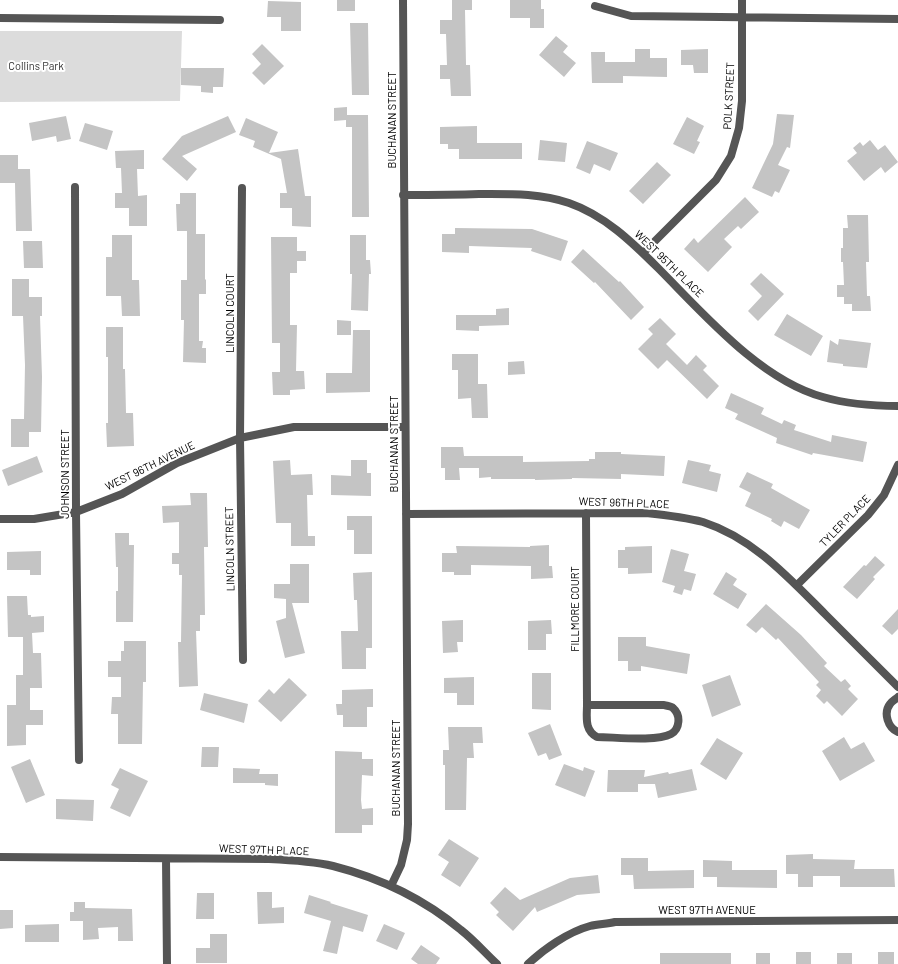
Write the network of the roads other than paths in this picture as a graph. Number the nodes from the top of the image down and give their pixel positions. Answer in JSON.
{"nodes":[{"id":1,"x":403,"y":0,"type":"edge"},
{"id":2,"x":742,"y":0,"type":"edge"},
{"id":3,"x":595,"y":6,"type":"dead end"},
{"id":4,"x":742,"y":17,"type":"junction"},
{"id":5,"x":0,"y":18,"type":"edge"},
{"id":6,"x":898,"y":19,"type":"edge"},
{"id":7,"x":220,"y":20,"type":"dead end"},
{"id":8,"x":75,"y":187,"type":"dead end"},
{"id":9,"x":242,"y":188,"type":"dead end"},
{"id":10,"x":403,"y":195,"type":"junction"},
{"id":11,"x":643,"y":252,"type":"junction"},
{"id":12,"x":898,"y":406,"type":"edge"},
{"id":13,"x":405,"y":427,"type":"junction"},
{"id":14,"x":240,"y":438,"type":"junction"},
{"id":15,"x":898,"y":465,"type":"edge"},
{"id":16,"x":76,"y":512,"type":"junction"},
{"id":17,"x":586,"y":513,"type":"junction"},
{"id":18,"x":406,"y":514,"type":"junction"},
{"id":19,"x":0,"y":519,"type":"edge"},
{"id":20,"x":797,"y":585,"type":"junction"},
{"id":21,"x":243,"y":660,"type":"dead end"},
{"id":22,"x":898,"y":687,"type":"edge"},
{"id":23,"x":898,"y":697,"type":"edge"},
{"id":24,"x":587,"y":705,"type":"junction"},
{"id":25,"x":898,"y":732,"type":"edge"},
{"id":26,"x":79,"y":760,"type":"dead end"},
{"id":27,"x":0,"y":857,"type":"edge"},
{"id":28,"x":166,"y":859,"type":"junction"},
{"id":29,"x":391,"y":886,"type":"junction"},
{"id":30,"x":898,"y":920,"type":"edge"},
{"id":31,"x":167,"y":964,"type":"edge"},
{"id":32,"x":497,"y":964,"type":"edge"},
{"id":33,"x":528,"y":964,"type":"edge"}],
"edges":[{"from":1,"to":10,"type":"street","name":"BUCHANAN STREET"},
{"from":2,"to":4,"type":"street","name":"POLK STREET"},
{"from":3,"to":4,"type":"street"},
{"from":4,"to":6,"type":"street"},
{"from":4,"to":11,"type":"street","name":"POLK STREET"},
{"from":5,"to":7,"type":"street"},
{"from":8,"to":16,"type":"street","name":"JOHNSON STREET"},
{"from":9,"to":14,"type":"street","name":"LINCOLN COURT"},
{"from":10,"to":11,"type":"street","name":"WEST 95TH PLACE"},
{"from":10,"to":13,"type":"street","name":"BUCHANAN STREET"},
{"from":11,"to":12,"type":"street","name":"WEST 95TH PLACE"},
{"from":13,"to":14,"type":"street","name":"WEST 96TH AVENUE"},
{"from":13,"to":18,"type":"street","name":"BUCHANAN STREET"},
{"from":14,"to":16,"type":"street","name":"WEST 96TH AVENUE"},
{"from":14,"to":21,"type":"street","name":"LINCOLN STREET"},
{"from":15,"to":20,"type":"street","name":"TYLER PLACE"},
{"from":16,"to":19,"type":"street","name":"WEST 96TH AVENUE"},
{"from":16,"to":26,"type":"street","name":"JOHNSON STREET"},
{"from":17,"to":18,"type":"street","name":"WEST 96TH PLACE"},
{"from":17,"to":20,"type":"street","name":"WEST 96TH PLACE"},
{"from":17,"to":24,"type":"street","name":"FILLMORE COURT"},
{"from":18,"to":29,"type":"street","name":"BUCHANAN STREET"},
{"from":20,"to":22,"type":"street","name":"WEST 96TH PLACE"},
{"from":23,"to":25,"type":"street"},
{"from":24,"to":24,"type":"street","name":"FILLMORE COURT"},
{"from":27,"to":28,"type":"street","name":"WEST 97TH PLACE"},
{"from":28,"to":29,"type":"street","name":"WEST 97TH PLACE"},
{"from":28,"to":31,"type":"street"},
{"from":29,"to":32,"type":"street","name":"WEST 97TH PLACE"},
{"from":30,"to":33,"type":"street","name":"WEST 97TH AVENUE"}]}
